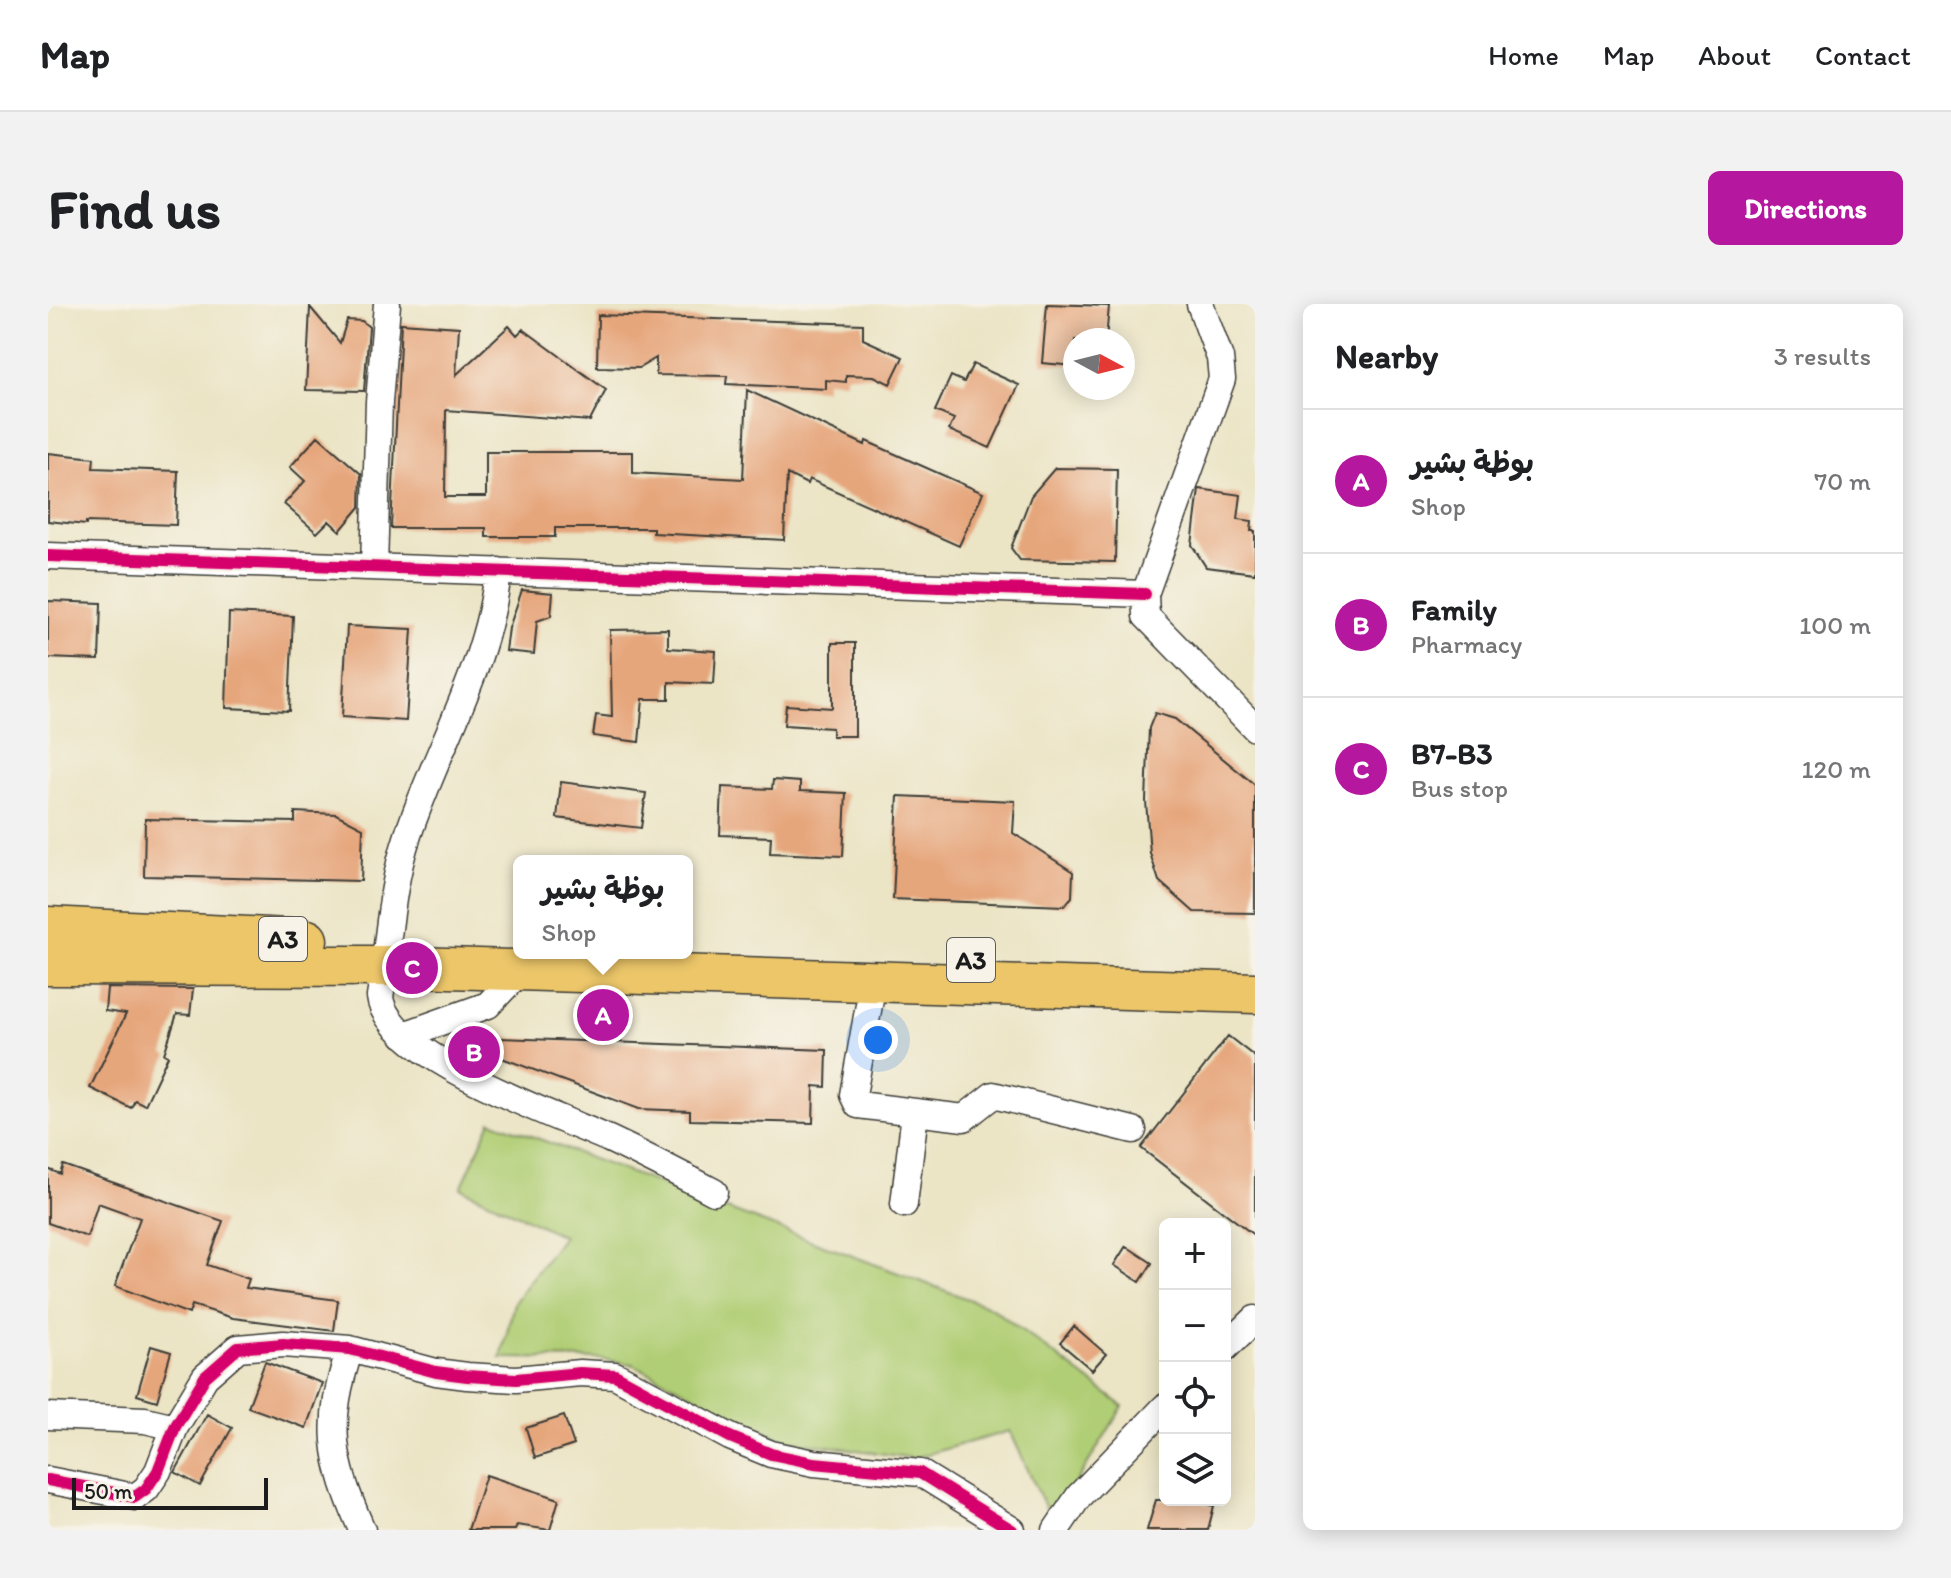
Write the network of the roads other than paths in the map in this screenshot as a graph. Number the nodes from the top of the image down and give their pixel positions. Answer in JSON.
{"nodes":[{"id":1,"x":387,"y":304,"type":"edge"},
{"id":2,"x":1200,"y":304,"type":"edge"},
{"id":3,"x":48,"y":556,"type":"edge"},
{"id":4,"x":374,"y":567,"type":"junction"},
{"id":5,"x":498,"y":571,"type":"junction"},
{"id":6,"x":1145,"y":594,"type":"junction"},
{"id":7,"x":1255,"y":728,"type":"edge"},
{"id":8,"x":48,"y":927,"type":"edge"},
{"id":9,"x":693,"y":953,"type":"edge"},
{"id":10,"x":386,"y":955,"type":"junction"},
{"id":11,"x":513,"y":959,"type":"edge"},
{"id":12,"x":520,"y":959,"type":"edge"},
{"id":13,"x":48,"y":965,"type":"edge"},
{"id":14,"x":1255,"y":969,"type":"edge"},
{"id":15,"x":873,"y":982,"type":"junction"},
{"id":16,"x":1255,"y":993,"type":"edge"},
{"id":17,"x":404,"y":1035,"type":"junction"},
{"id":18,"x":915,"y":1113,"type":"junction"},
{"id":19,"x":1133,"y":1130,"type":"dead end"},
{"id":20,"x":714,"y":1192,"type":"dead end"},
{"id":21,"x":904,"y":1204,"type":"dead end"},
{"id":22,"x":1255,"y":1319,"type":"edge"},
{"id":23,"x":1231,"y":1342,"type":"edge"},
{"id":24,"x":350,"y":1349,"type":"junction"},
{"id":25,"x":1159,"y":1413,"type":"edge"},
{"id":26,"x":48,"y":1416,"type":"edge"},
{"id":27,"x":175,"y":1427,"type":"junction"},
{"id":28,"x":48,"y":1480,"type":"edge"},
{"id":29,"x":362,"y":1530,"type":"edge"},
{"id":30,"x":1012,"y":1530,"type":"edge"},
{"id":31,"x":1056,"y":1530,"type":"edge"}],
"edges":[{"from":1,"to":4,"type":"street"},
{"from":2,"to":6,"type":"street"},
{"from":3,"to":4,"type":"street"},
{"from":4,"to":5,"type":"street"},
{"from":5,"to":6,"type":"street"},
{"from":5,"to":10,"type":"street"},
{"from":6,"to":7,"type":"street"},
{"from":8,"to":10,"type":"highway","number":"A3"},
{"from":9,"to":14,"type":"highway","number":"A3"},
{"from":10,"to":11,"type":"highway","number":"A3"},
{"from":10,"to":13,"type":"highway","number":"A3"},
{"from":10,"to":17,"type":"street"},
{"from":12,"to":15,"type":"highway","number":"A3"},
{"from":12,"to":17,"type":"street"},
{"from":15,"to":16,"type":"highway","number":"A3"},
{"from":15,"to":18,"type":"street"},
{"from":17,"to":20,"type":"street"},
{"from":18,"to":19,"type":"street"},
{"from":18,"to":21,"type":"street"},
{"from":22,"to":23,"type":"street"},
{"from":24,"to":27,"type":"street"},
{"from":24,"to":29,"type":"street"},
{"from":24,"to":30,"type":"street"},
{"from":25,"to":31,"type":"street"},
{"from":26,"to":27,"type":"street"},
{"from":27,"to":28,"type":"street"}]}
